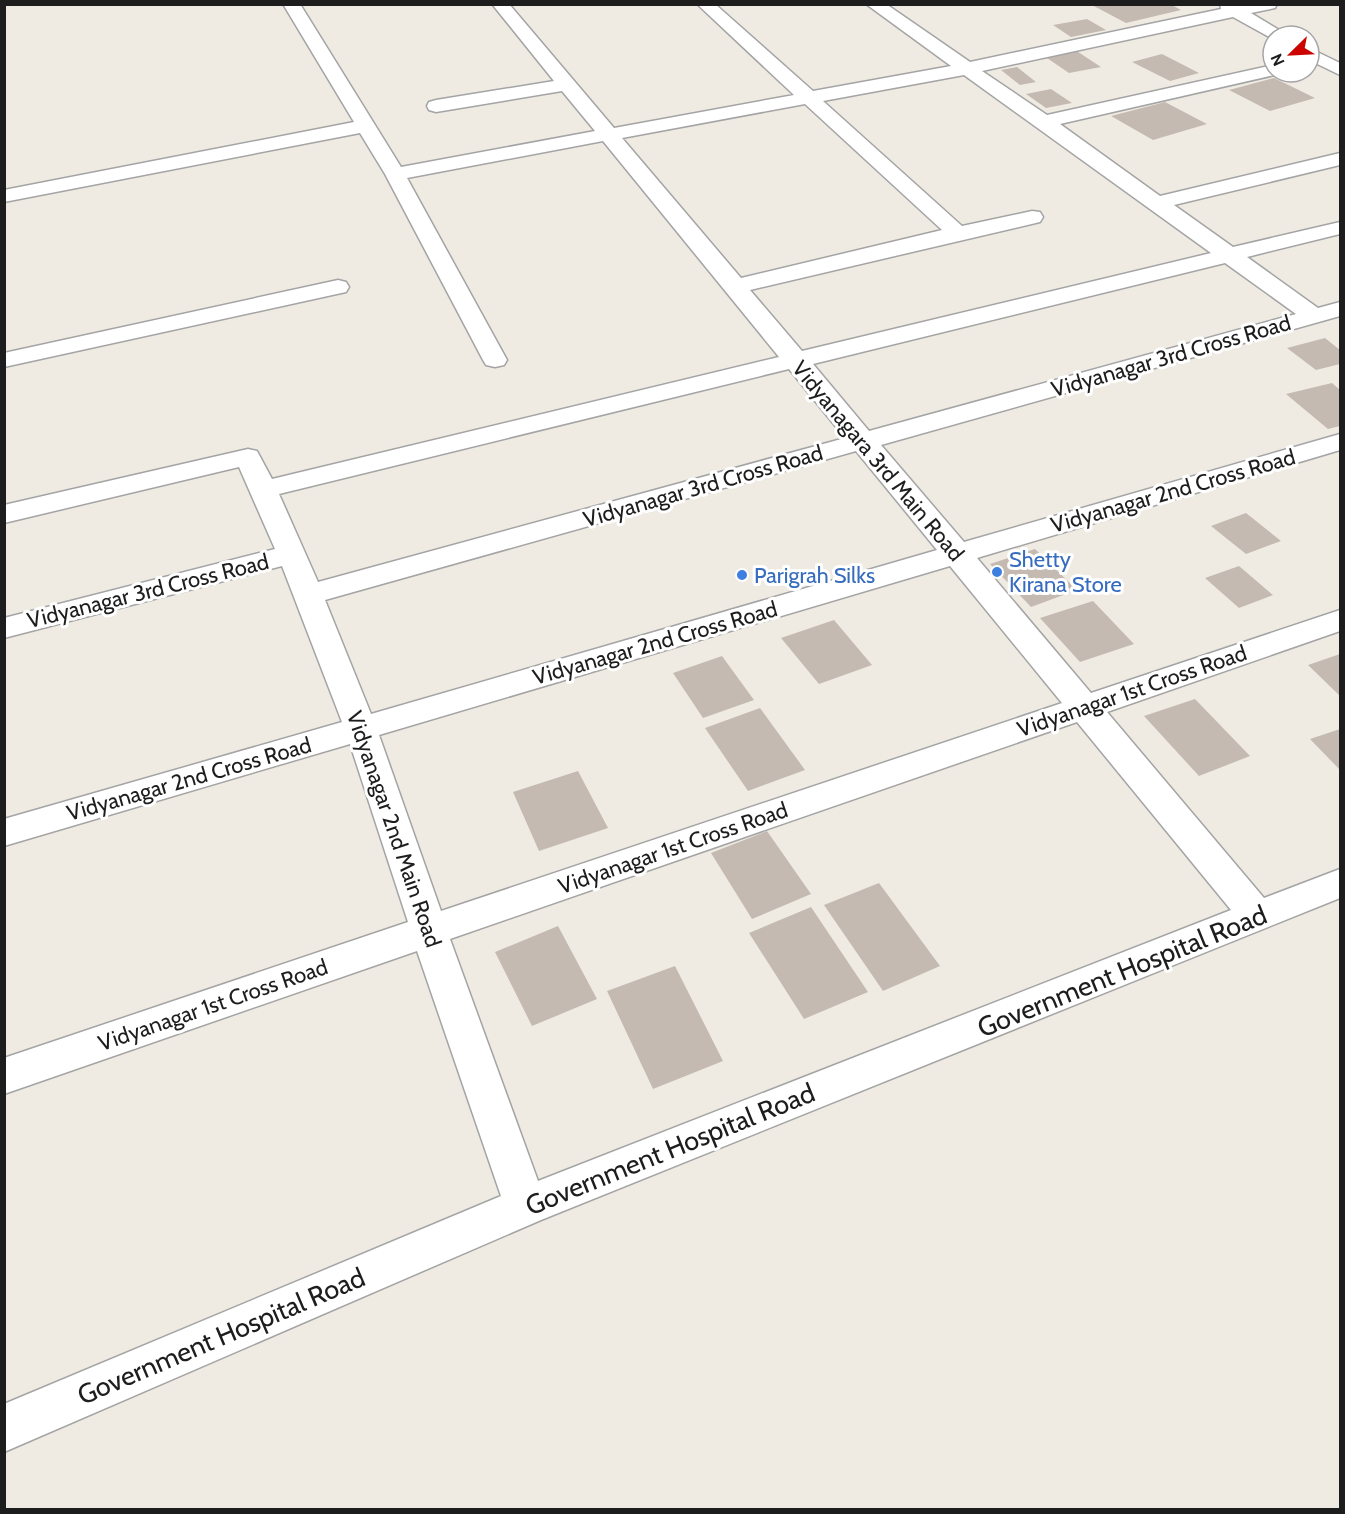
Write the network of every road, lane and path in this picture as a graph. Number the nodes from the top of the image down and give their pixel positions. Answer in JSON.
{"nodes":[{"id":1,"x":291,"y":4,"type":"edge"},
{"id":2,"x":500,"y":4,"type":"edge"},
{"id":3,"x":705,"y":4,"type":"edge"},
{"id":4,"x":874,"y":4,"type":"edge"},
{"id":5,"x":1269,"y":4,"type":"edge"},
{"id":6,"x":1231,"y":8,"type":"edge"},
{"id":7,"x":1261,"y":25,"type":"edge"},
{"id":8,"x":1341,"y":54,"type":"edge"},
{"id":9,"x":1321,"y":57,"type":"edge"},
{"id":10,"x":1321,"y":61,"type":"edge"},
{"id":11,"x":965,"y":69,"type":"junction"},
{"id":12,"x":1341,"y":70,"type":"edge"},
{"id":13,"x":1261,"y":73,"type":"edge"},
{"id":14,"x":565,"y":85,"type":"junction"},
{"id":15,"x":807,"y":98,"type":"junction"},
{"id":16,"x":436,"y":106,"type":"dead end"},
{"id":17,"x":1044,"y":122,"type":"junction"},
{"id":18,"x":365,"y":126,"type":"junction"},
{"id":19,"x":606,"y":135,"type":"junction"},
{"id":20,"x":1341,"y":159,"type":"edge"},
{"id":21,"x":395,"y":174,"type":"junction"},
{"id":22,"x":4,"y":196,"type":"edge"},
{"id":23,"x":1157,"y":203,"type":"junction"},
{"id":24,"x":1032,"y":217,"type":"dead end"},
{"id":25,"x":1341,"y":228,"type":"edge"},
{"id":26,"x":958,"y":233,"type":"junction"},
{"id":27,"x":1230,"y":254,"type":"junction"},
{"id":28,"x":338,"y":287,"type":"dead end"},
{"id":29,"x":733,"y":287,"type":"junction"},
{"id":30,"x":1341,"y":309,"type":"edge"},
{"id":31,"x":1314,"y":316,"type":"junction"},
{"id":32,"x":4,"y":360,"type":"edge"},
{"id":33,"x":495,"y":360,"type":"dead end"},
{"id":34,"x":794,"y":360,"type":"junction"},
{"id":35,"x":862,"y":442,"type":"junction"},
{"id":36,"x":1341,"y":442,"type":"edge"},
{"id":37,"x":262,"y":490,"type":"junction"},
{"id":38,"x":4,"y":514,"type":"edge"},
{"id":39,"x":292,"y":554,"type":"junction"},
{"id":40,"x":956,"y":555,"type":"junction"},
{"id":41,"x":308,"y":595,"type":"junction"},
{"id":42,"x":1341,"y":620,"type":"edge"},
{"id":43,"x":4,"y":628,"type":"edge"},
{"id":44,"x":1083,"y":708,"type":"junction"},
{"id":45,"x":361,"y":729,"type":"junction"},
{"id":46,"x":4,"y":833,"type":"edge"},
{"id":47,"x":1341,"y":883,"type":"edge"},
{"id":48,"x":1258,"y":917,"type":"junction"},
{"id":49,"x":429,"y":931,"type":"junction"},
{"id":50,"x":4,"y":1076,"type":"edge"},
{"id":51,"x":526,"y":1206,"type":"junction"},
{"id":52,"x":4,"y":1428,"type":"edge"}],
"edges":[{"from":1,"to":18,"type":"street"},
{"from":2,"to":14,"type":"street","name":"Vidyanagara 3rd Main Road"},
{"from":3,"to":15,"type":"street"},
{"from":4,"to":11,"type":"street"},
{"from":5,"to":6,"type":"street"},
{"from":6,"to":7,"type":"street"},
{"from":6,"to":11,"type":"street"},
{"from":8,"to":9,"type":"street"},
{"from":10,"to":12,"type":"street"},
{"from":11,"to":15,"type":"street"},
{"from":11,"to":17,"type":"street"},
{"from":13,"to":17,"type":"street"},
{"from":14,"to":16,"type":"street"},
{"from":14,"to":19,"type":"street","name":"Vidyanagara 3rd Main Road"},
{"from":15,"to":19,"type":"street"},
{"from":15,"to":26,"type":"street"},
{"from":17,"to":23,"type":"street"},
{"from":18,"to":21,"type":"street"},
{"from":18,"to":22,"type":"street"},
{"from":19,"to":21,"type":"street"},
{"from":19,"to":29,"type":"street","name":"Vidyanagara 3rd Main Road"},
{"from":20,"to":23,"type":"street"},
{"from":21,"to":33,"type":"street"},
{"from":23,"to":27,"type":"street"},
{"from":24,"to":26,"type":"street"},
{"from":25,"to":27,"type":"street"},
{"from":26,"to":29,"type":"street"},
{"from":27,"to":31,"type":"street"},
{"from":27,"to":34,"type":"street"},
{"from":28,"to":32,"type":"street"},
{"from":29,"to":34,"type":"street","name":"Vidyanagara 3rd Main Road"},
{"from":30,"to":31,"type":"street","name":"Vidyanagar 3rd Cross Road"},
{"from":31,"to":35,"type":"street","name":"Vidyanagar 3rd Cross Road"},
{"from":34,"to":35,"type":"street","name":"Vidyanagara 3rd Main Road"},
{"from":34,"to":37,"type":"street"},
{"from":35,"to":40,"type":"street","name":"Vidyanagara 3rd Main Road"},
{"from":35,"to":41,"type":"street","name":"Vidyanagar 3rd Cross Road"},
{"from":36,"to":40,"type":"street","name":"Vidyanagar 2nd Cross Road"},
{"from":37,"to":38,"type":"street","name":"Vidyanagar 2nd Main Road"},
{"from":37,"to":39,"type":"street","name":"Vidyanagar 2nd Main Road"},
{"from":39,"to":41,"type":"street","name":"Vidyanagar 2nd Main Road"},
{"from":39,"to":43,"type":"street","name":"Vidyanagar 3rd Cross Road"},
{"from":40,"to":44,"type":"street","name":"Vidyanagara 3rd Main Road"},
{"from":40,"to":45,"type":"street","name":"Vidyanagar 2nd Cross Road"},
{"from":41,"to":45,"type":"street","name":"Vidyanagar 2nd Main Road"},
{"from":42,"to":44,"type":"street","name":"Vidyanagar 1st Cross Road"},
{"from":44,"to":48,"type":"street","name":"Vidyanagara 3rd Main Road"},
{"from":44,"to":49,"type":"street","name":"Vidyanagar 1st Cross Road"},
{"from":45,"to":46,"type":"street","name":"Vidyanagar 2nd Cross Road"},
{"from":45,"to":49,"type":"street","name":"Vidyanagar 2nd Main Road"},
{"from":47,"to":48,"type":"street","name":"Government Hospital Road"},
{"from":48,"to":51,"type":"street","name":"Government Hospital Road"},
{"from":49,"to":50,"type":"street","name":"Vidyanagar 1st Cross Road"},
{"from":49,"to":51,"type":"street","name":"Vidyanagar 2nd Main Road"},
{"from":51,"to":52,"type":"street","name":"Government Hospital Road"}]}
